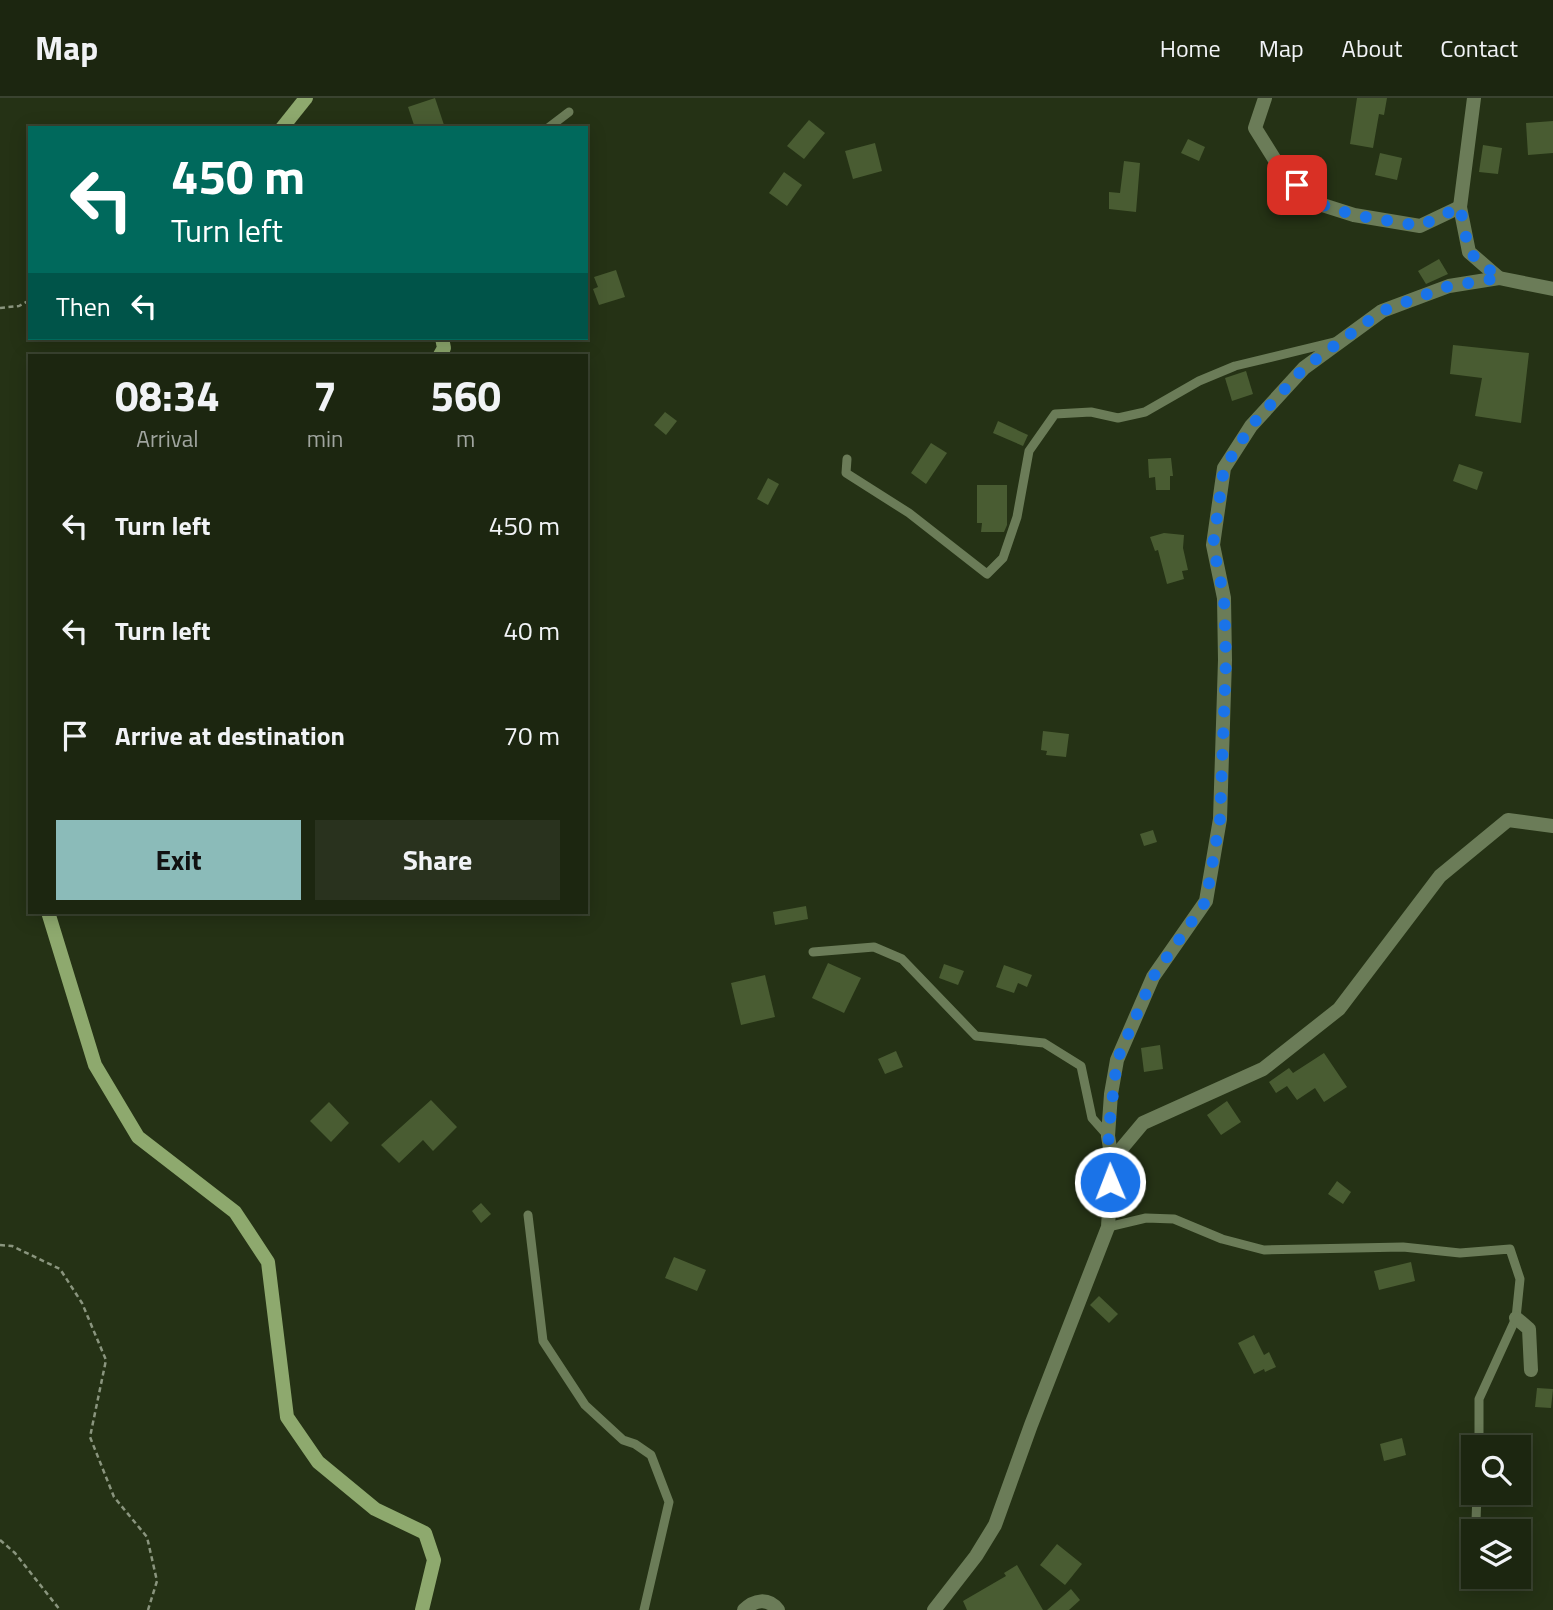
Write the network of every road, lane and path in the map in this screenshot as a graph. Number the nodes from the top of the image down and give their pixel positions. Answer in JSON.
{"nodes":[{"id":1,"x":306,"y":98,"type":"edge"},
{"id":2,"x":1265,"y":98,"type":"edge"},
{"id":3,"x":1474,"y":98,"type":"edge"},
{"id":4,"x":569,"y":112,"type":"dead end"},
{"id":5,"x":284,"y":126,"type":"edge"},
{"id":6,"x":551,"y":126,"type":"edge"},
{"id":7,"x":1460,"y":207,"type":"junction"},
{"id":8,"x":1499,"y":278,"type":"junction"},
{"id":9,"x":1553,"y":289,"type":"edge"},
{"id":10,"x":28,"y":301,"type":"edge"},
{"id":11,"x":0,"y":307,"type":"edge"},
{"id":12,"x":1343,"y":340,"type":"junction"},
{"id":13,"x":848,"y":459,"type":"dead end"},
{"id":14,"x":1553,"y":826,"type":"edge"},
{"id":15,"x":49,"y":914,"type":"edge"},
{"id":16,"x":813,"y":952,"type":"dead end"},
{"id":17,"x":1108,"y":1136,"type":"junction"},
{"id":18,"x":1112,"y":1160,"type":"junction"},
{"id":19,"x":528,"y":1216,"type":"dead end"},
{"id":20,"x":1108,"y":1227,"type":"junction"},
{"id":21,"x":0,"y":1245,"type":"edge"},
{"id":22,"x":1516,"y":1318,"type":"junction"},
{"id":23,"x":1531,"y":1370,"type":"dead end"},
{"id":24,"x":1479,"y":1435,"type":"edge"},
{"id":25,"x":0,"y":1540,"type":"edge"},
{"id":26,"x":60,"y":1610,"type":"edge"},
{"id":27,"x":148,"y":1610,"type":"edge"},
{"id":28,"x":422,"y":1610,"type":"edge"},
{"id":29,"x":644,"y":1610,"type":"edge"},
{"id":30,"x":744,"y":1610,"type":"edge"},
{"id":31,"x":778,"y":1610,"type":"edge"},
{"id":32,"x":934,"y":1610,"type":"edge"}],
"edges":[{"from":1,"to":5,"type":"street"},
{"from":2,"to":7,"type":"street"},
{"from":3,"to":7,"type":"street"},
{"from":4,"to":6,"type":"lane"},
{"from":7,"to":8,"type":"street"},
{"from":8,"to":9,"type":"street"},
{"from":8,"to":12,"type":"street"},
{"from":10,"to":11,"type":"path"},
{"from":12,"to":13,"type":"lane"},
{"from":12,"to":17,"type":"street"},
{"from":14,"to":18,"type":"street"},
{"from":15,"to":28,"type":"street"},
{"from":16,"to":17,"type":"lane"},
{"from":17,"to":18,"type":"street"},
{"from":18,"to":20,"type":"street"},
{"from":19,"to":29,"type":"lane"},
{"from":20,"to":22,"type":"lane"},
{"from":20,"to":32,"type":"street"},
{"from":21,"to":27,"type":"path"},
{"from":22,"to":23,"type":"street"},
{"from":22,"to":24,"type":"lane"},
{"from":25,"to":26,"type":"path"},
{"from":30,"to":31,"type":"street"}]}
